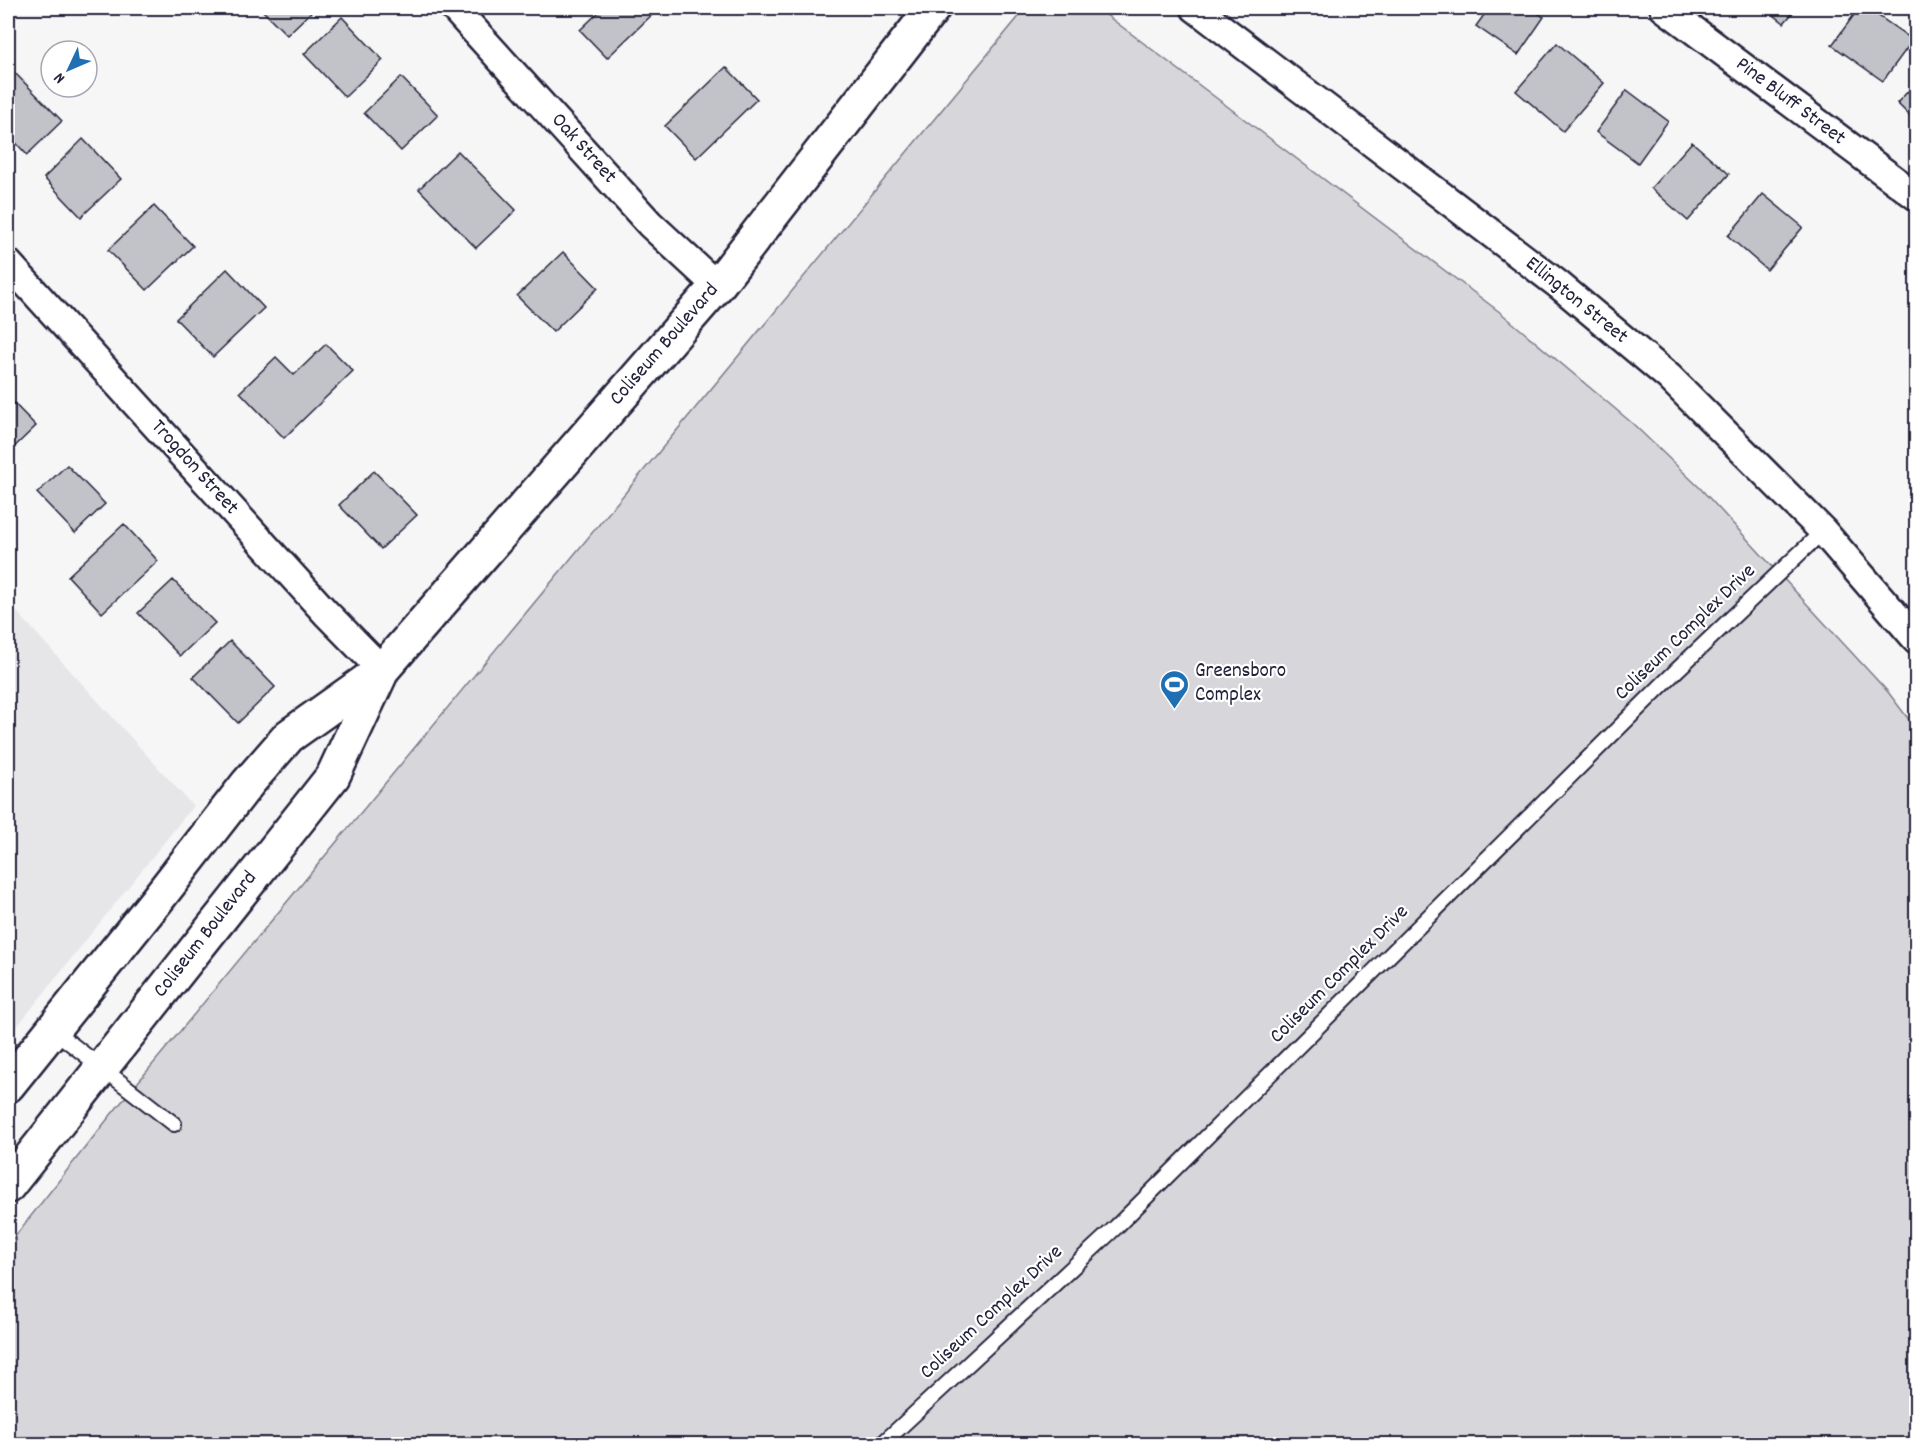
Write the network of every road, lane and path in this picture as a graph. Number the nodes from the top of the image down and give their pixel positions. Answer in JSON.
{"nodes":[{"id":1,"x":454,"y":8,"type":"edge"},
{"id":2,"x":933,"y":8,"type":"edge"},
{"id":3,"x":1195,"y":8,"type":"edge"},
{"id":4,"x":1664,"y":8,"type":"edge"},
{"id":5,"x":1917,"y":196,"type":"edge"},
{"id":6,"x":8,"y":263,"type":"edge"},
{"id":7,"x":717,"y":286,"type":"junction"},
{"id":8,"x":1823,"y":531,"type":"junction"},
{"id":9,"x":1917,"y":639,"type":"edge"},
{"id":10,"x":382,"y":670,"type":"junction"},
{"id":11,"x":52,"y":1029,"type":"junction"},
{"id":12,"x":101,"y":1068,"type":"junction"},
{"id":13,"x":8,"y":1085,"type":"edge"},
{"id":14,"x":174,"y":1124,"type":"dead end"},
{"id":15,"x":8,"y":1186,"type":"edge"},
{"id":16,"x":882,"y":1444,"type":"edge"}],
"edges":[{"from":1,"to":7,"type":"street","name":"Oak Street"},
{"from":2,"to":7,"type":"main road","name":"Coliseum Boulevard"},
{"from":3,"to":8,"type":"street","name":"Ellington Street"},
{"from":4,"to":5,"type":"street","name":"Pine Bluff Street"},
{"from":6,"to":10,"type":"street","name":"Trogdon Street"},
{"from":7,"to":10,"type":"main road","name":"Coliseum Boulevard"},
{"from":8,"to":9,"type":"street","name":"Ellington Street"},
{"from":8,"to":16,"type":"lane","name":"Coliseum Complex Drive"},
{"from":10,"to":11,"type":"main road","name":"Coliseum Boulevard"},
{"from":10,"to":12,"type":"main road","name":"Coliseum Boulevard"},
{"from":11,"to":12,"type":"lane"},
{"from":11,"to":13,"type":"main road","name":"Coliseum Boulevard"},
{"from":12,"to":14,"type":"lane"},
{"from":12,"to":15,"type":"main road","name":"Coliseum Boulevard"}]}
